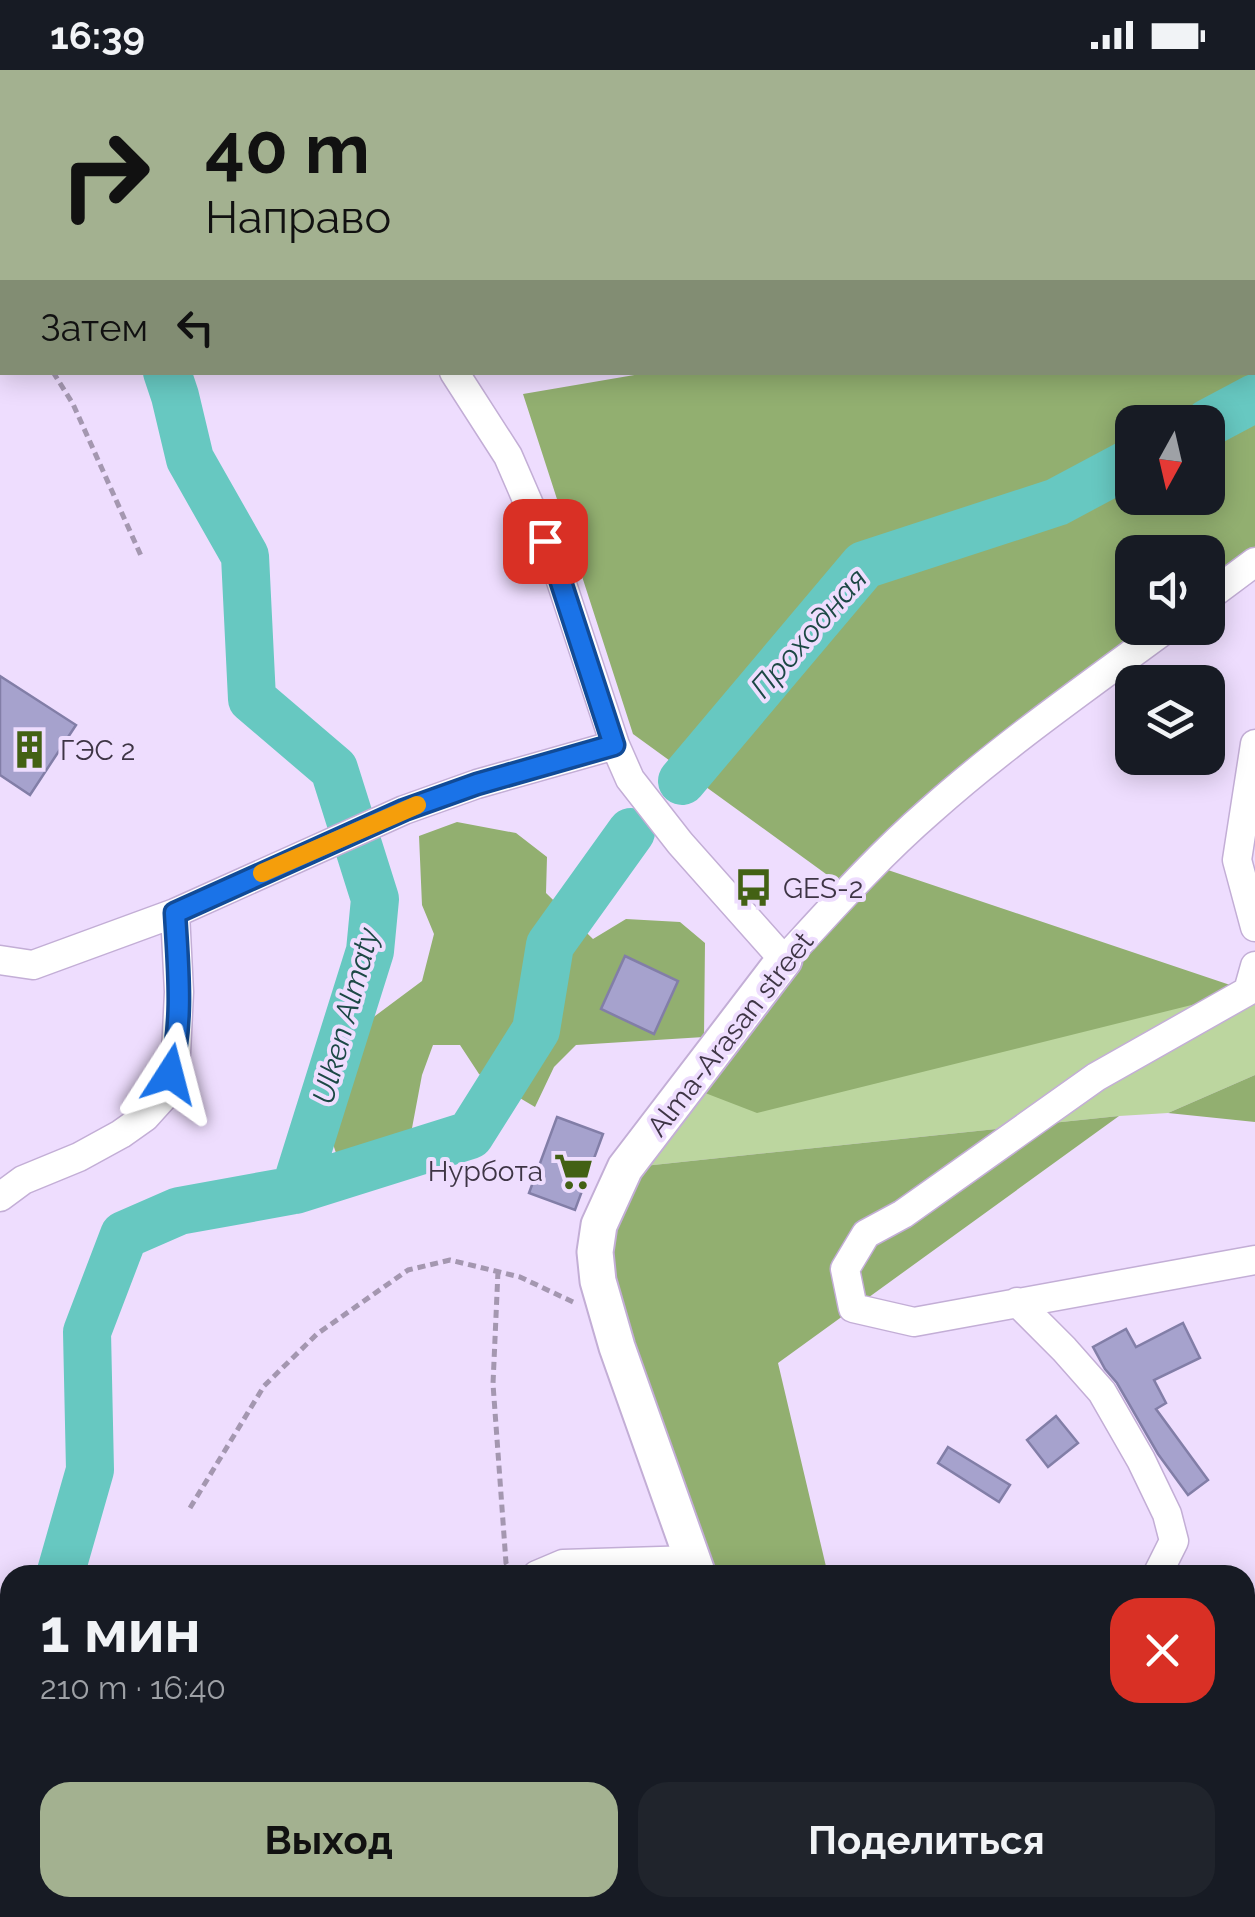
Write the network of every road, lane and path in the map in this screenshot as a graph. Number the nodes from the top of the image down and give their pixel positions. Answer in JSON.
{"nodes":[{"id":1,"x":56,"y":375,"type":"edge"},
{"id":2,"x":456,"y":375,"type":"edge"},
{"id":3,"x":142,"y":558,"type":"dead end"},
{"id":4,"x":1255,"y":562,"type":"edge"},
{"id":5,"x":1225,"y":584,"type":"edge"},
{"id":6,"x":1144,"y":645,"type":"edge"},
{"id":7,"x":1255,"y":744,"type":"edge"},
{"id":8,"x":614,"y":745,"type":"junction"},
{"id":9,"x":175,"y":913,"type":"junction"},
{"id":10,"x":1255,"y":928,"type":"edge"},
{"id":11,"x":0,"y":960,"type":"edge"},
{"id":12,"x":784,"y":960,"type":"junction"},
{"id":13,"x":32,"y":964,"type":"junction"},
{"id":14,"x":1255,"y":966,"type":"edge"},
{"id":15,"x":0,"y":986,"type":"edge"},
{"id":16,"x":0,"y":1196,"type":"edge"},
{"id":17,"x":1254,"y":1263,"type":"edge"},
{"id":18,"x":498,"y":1271,"type":"junction"},
{"id":19,"x":1017,"y":1302,"type":"junction"},
{"id":20,"x":607,"y":1318,"type":"junction"},
{"id":21,"x":190,"y":1508,"type":"dead end"},
{"id":22,"x":507,"y":1565,"type":"edge"},
{"id":23,"x":560,"y":1565,"type":"edge"},
{"id":24,"x":606,"y":1565,"type":"edge"},
{"id":25,"x":694,"y":1565,"type":"edge"},
{"id":26,"x":1162,"y":1565,"type":"edge"}],
"edges":[{"from":1,"to":3,"type":"path"},
{"from":2,"to":8,"type":"street"},
{"from":4,"to":5,"type":"street"},
{"from":6,"to":12,"type":"street","name":"Alma-Arasan street"},
{"from":7,"to":10,"type":"street"},
{"from":8,"to":9,"type":"street"},
{"from":8,"to":12,"type":"street"},
{"from":9,"to":13,"type":"street"},
{"from":9,"to":16,"type":"street"},
{"from":11,"to":13,"type":"street"},
{"from":12,"to":20,"type":"main road","name":"Alma-Arasan street"},
{"from":13,"to":15,"type":"street"},
{"from":14,"to":19,"type":"street"},
{"from":17,"to":19,"type":"street"},
{"from":18,"to":20,"type":"path"},
{"from":18,"to":21,"type":"path"},
{"from":18,"to":22,"type":"path"},
{"from":19,"to":26,"type":"street"},
{"from":20,"to":25,"type":"main road","name":"Alma-Arasan street"},
{"from":23,"to":24,"type":"street"}]}
